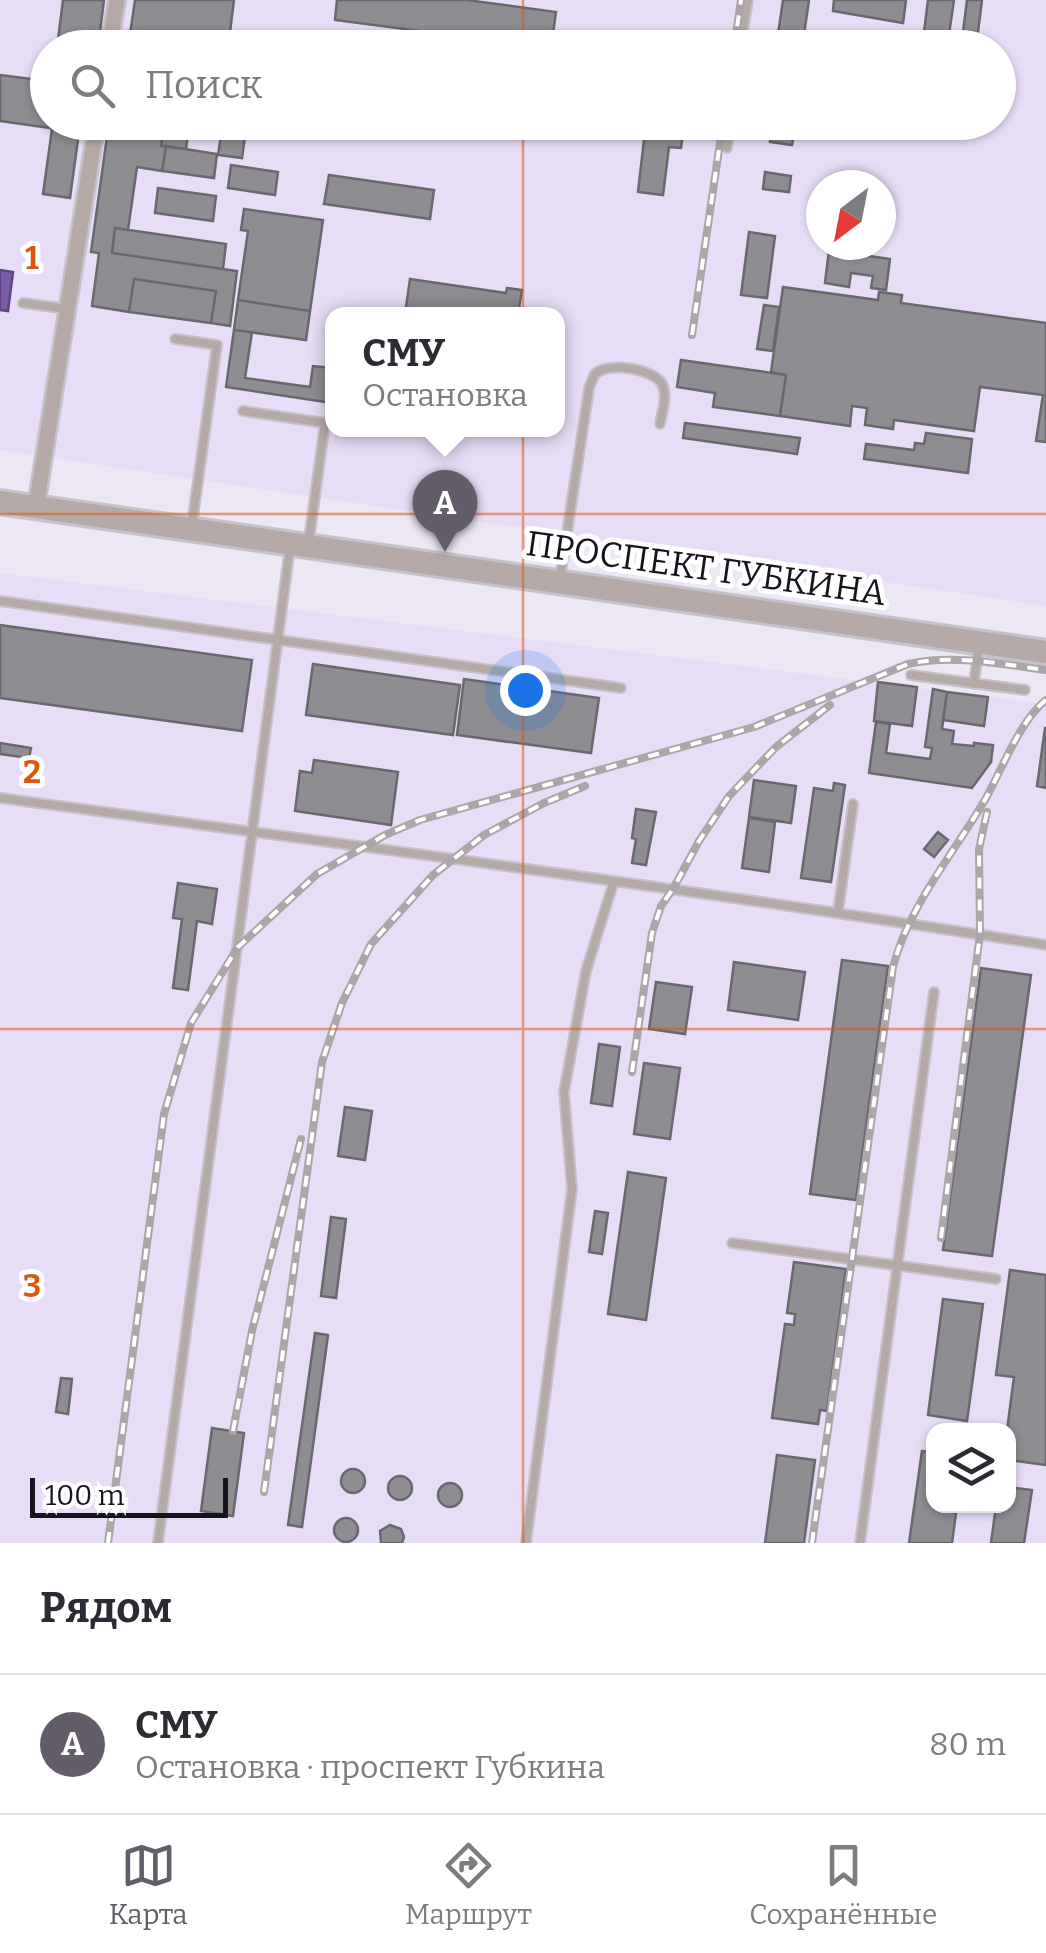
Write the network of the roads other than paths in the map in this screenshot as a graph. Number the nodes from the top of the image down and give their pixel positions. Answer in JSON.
{"nodes":[{"id":1,"x":117,"y":0,"type":"edge"},
{"id":2,"x":748,"y":0,"type":"edge"},
{"id":3,"x":112,"y":30,"type":"edge"},
{"id":4,"x":743,"y":30,"type":"edge"},
{"id":5,"x":94,"y":140,"type":"edge"},
{"id":6,"x":727,"y":140,"type":"edge"},
{"id":7,"x":726,"y":148,"type":"dead end"},
{"id":8,"x":23,"y":303,"type":"dead end"},
{"id":9,"x":68,"y":309,"type":"junction"},
{"id":10,"x":175,"y":339,"type":"dead end"},
{"id":11,"x":243,"y":411,"type":"dead end"},
{"id":12,"x":660,"y":424,"type":"dead end"},
{"id":13,"x":0,"y":502,"type":"edge"},
{"id":14,"x":36,"y":507,"type":"junction"},
{"id":15,"x":192,"y":529,"type":"junction"},
{"id":16,"x":576,"y":532,"type":"dead end"},
{"id":17,"x":565,"y":540,"type":"junction"},
{"id":18,"x":299,"y":544,"type":"junction"},
{"id":19,"x":559,"y":582,"type":"junction"},
{"id":20,"x":0,"y":601,"type":"edge"},
{"id":21,"x":277,"y":638,"type":"junction"},
{"id":22,"x":979,"y":642,"type":"junction"},
{"id":23,"x":1046,"y":652,"type":"edge"},
{"id":24,"x":911,"y":675,"type":"dead end"},
{"id":25,"x":974,"y":684,"type":"junction"},
{"id":26,"x":622,"y":688,"type":"dead end"},
{"id":27,"x":1025,"y":690,"type":"dead end"},
{"id":28,"x":0,"y":798,"type":"edge"},
{"id":29,"x":853,"y":804,"type":"dead end"},
{"id":30,"x":254,"y":832,"type":"junction"},
{"id":31,"x":614,"y":881,"type":"junction"},
{"id":32,"x":838,"y":912,"type":"junction"},
{"id":33,"x":1046,"y":944,"type":"edge"},
{"id":34,"x":934,"y":992,"type":"dead end"},
{"id":35,"x":732,"y":1242,"type":"dead end"},
{"id":36,"x":897,"y":1265,"type":"junction"},
{"id":37,"x":996,"y":1278,"type":"dead end"},
{"id":38,"x":158,"y":1543,"type":"edge"},
{"id":39,"x":526,"y":1543,"type":"edge"},
{"id":40,"x":860,"y":1543,"type":"edge"}],
"edges":[{"from":1,"to":3,"type":"street"},
{"from":2,"to":4,"type":"lane"},
{"from":5,"to":9,"type":"street"},
{"from":6,"to":7,"type":"lane"},
{"from":8,"to":9,"type":"lane"},
{"from":9,"to":14,"type":"street"},
{"from":10,"to":15,"type":"lane"},
{"from":11,"to":18,"type":"lane"},
{"from":12,"to":17,"type":"lane"},
{"from":13,"to":14,"type":"main road","name":"ПРОСПЕКТ ГУБКИНА"},
{"from":14,"to":15,"type":"main road","name":"ПРОСПЕКТ ГУБКИНА"},
{"from":15,"to":18,"type":"main road","name":"ПРОСПЕКТ ГУБКИНА"},
{"from":16,"to":17,"type":"lane"},
{"from":17,"to":19,"type":"lane"},
{"from":18,"to":19,"type":"main road","name":"ПРОСПЕКТ ГУБКИНА"},
{"from":18,"to":21,"type":"lane"},
{"from":19,"to":22,"type":"main road","name":"ПРОСПЕКТ ГУБКИНА"},
{"from":20,"to":21,"type":"lane"},
{"from":21,"to":26,"type":"lane"},
{"from":21,"to":30,"type":"lane"},
{"from":22,"to":23,"type":"main road","name":"ПРОСПЕКТ ГУБКИНА"},
{"from":22,"to":25,"type":"lane"},
{"from":24,"to":25,"type":"lane"},
{"from":25,"to":27,"type":"lane"},
{"from":28,"to":30,"type":"lane"},
{"from":29,"to":32,"type":"lane"},
{"from":30,"to":31,"type":"lane"},
{"from":30,"to":38,"type":"lane"},
{"from":31,"to":32,"type":"lane"},
{"from":31,"to":39,"type":"lane"},
{"from":32,"to":33,"type":"lane"},
{"from":34,"to":36,"type":"lane"},
{"from":35,"to":36,"type":"lane"},
{"from":36,"to":37,"type":"lane"},
{"from":36,"to":40,"type":"lane"}]}
